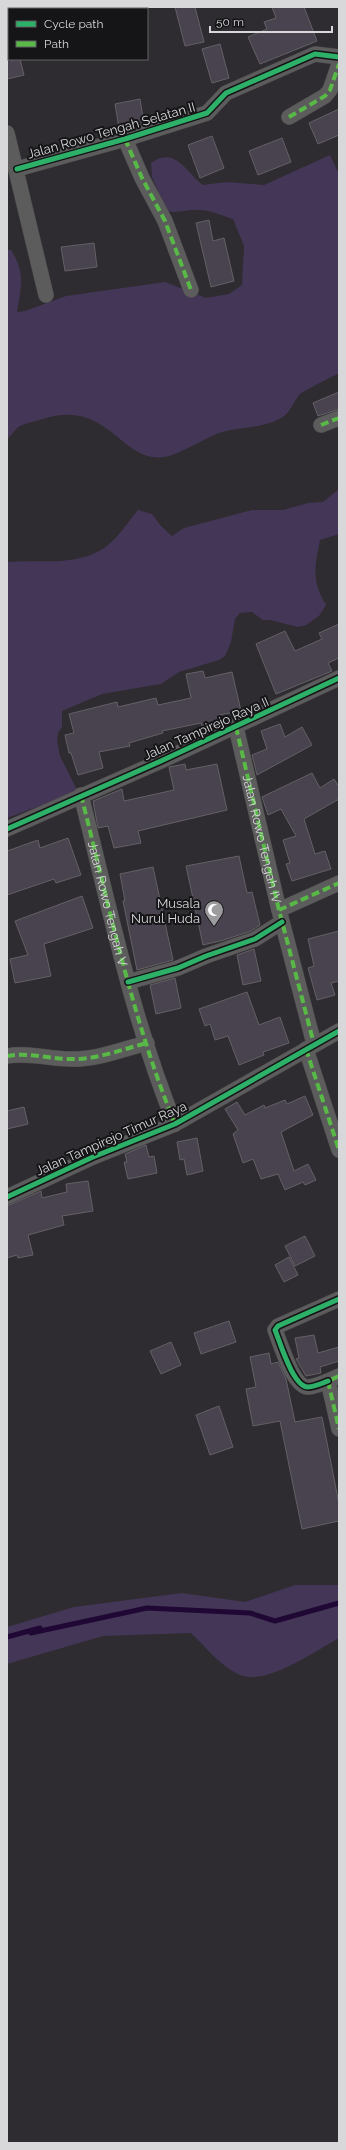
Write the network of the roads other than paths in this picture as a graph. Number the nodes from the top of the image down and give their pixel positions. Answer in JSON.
{"nodes":[{"id":1,"x":339,"y":57,"type":"edge"},
{"id":2,"x":339,"y":64,"type":"edge"},
{"id":3,"x":289,"y":117,"type":"dead end"},
{"id":4,"x":7,"y":133,"type":"edge"},
{"id":5,"x":125,"y":140,"type":"junction"},
{"id":6,"x":16,"y":169,"type":"junction"},
{"id":7,"x":191,"y":290,"type":"dead end"},
{"id":8,"x":46,"y":295,"type":"dead end"},
{"id":9,"x":339,"y":418,"type":"edge"},
{"id":10,"x":321,"y":425,"type":"dead end"},
{"id":11,"x":339,"y":678,"type":"edge"},
{"id":12,"x":236,"y":727,"type":"junction"},
{"id":13,"x":81,"y":795,"type":"junction"},
{"id":14,"x":7,"y":829,"type":"edge"},
{"id":15,"x":339,"y":883,"type":"edge"},
{"id":16,"x":280,"y":916,"type":"junction"},
{"id":17,"x":128,"y":982,"type":"junction"},
{"id":18,"x":339,"y":1031,"type":"edge"},
{"id":19,"x":147,"y":1044,"type":"junction"},
{"id":20,"x":310,"y":1046,"type":"junction"},
{"id":21,"x":7,"y":1056,"type":"edge"},
{"id":22,"x":175,"y":1124,"type":"junction"},
{"id":23,"x":339,"y":1150,"type":"edge"},
{"id":24,"x":7,"y":1197,"type":"edge"},
{"id":25,"x":339,"y":1298,"type":"edge"},
{"id":26,"x":334,"y":1378,"type":"edge"},
{"id":27,"x":339,"y":1429,"type":"edge"}],
"edges":[{"from":1,"to":5,"type":"street","name":"Jalan Rowo Tengah Selatan II"},
{"from":2,"to":3,"type":"street"},
{"from":4,"to":6,"type":"street"},
{"from":5,"to":6,"type":"street","name":"Jalan Rowo Tengah Selatan II"},
{"from":5,"to":7,"type":"street"},
{"from":6,"to":8,"type":"street"},
{"from":9,"to":10,"type":"street"},
{"from":11,"to":12,"type":"street","name":"Jalan Tampirejo Raya II"},
{"from":12,"to":13,"type":"street","name":"Jalan Tampirejo Raya II"},
{"from":12,"to":16,"type":"street","name":"Jalan Rowo Tengah IV"},
{"from":13,"to":14,"type":"street","name":"Jalan Tampirejo Raya II"},
{"from":13,"to":17,"type":"street","name":"Jalan Rowo Tengah V"},
{"from":15,"to":16,"type":"street"},
{"from":16,"to":17,"type":"street"},
{"from":16,"to":20,"type":"street","name":"Jalan Rowo Tengah IV"},
{"from":17,"to":19,"type":"street","name":"Jalan Rowo Tengah V"},
{"from":18,"to":20,"type":"street","name":"Jalan Tampirejo Timur Raya"},
{"from":19,"to":21,"type":"street"},
{"from":19,"to":22,"type":"street","name":"Jalan Rowo Tengah V"},
{"from":20,"to":22,"type":"street","name":"Jalan Tampirejo Timur Raya"},
{"from":20,"to":23,"type":"street","name":"Jalan Rowo Tengah IV"},
{"from":22,"to":24,"type":"street","name":"Jalan Tampirejo Timur Raya"},
{"from":25,"to":26,"type":"street"},
{"from":26,"to":27,"type":"street"}]}
